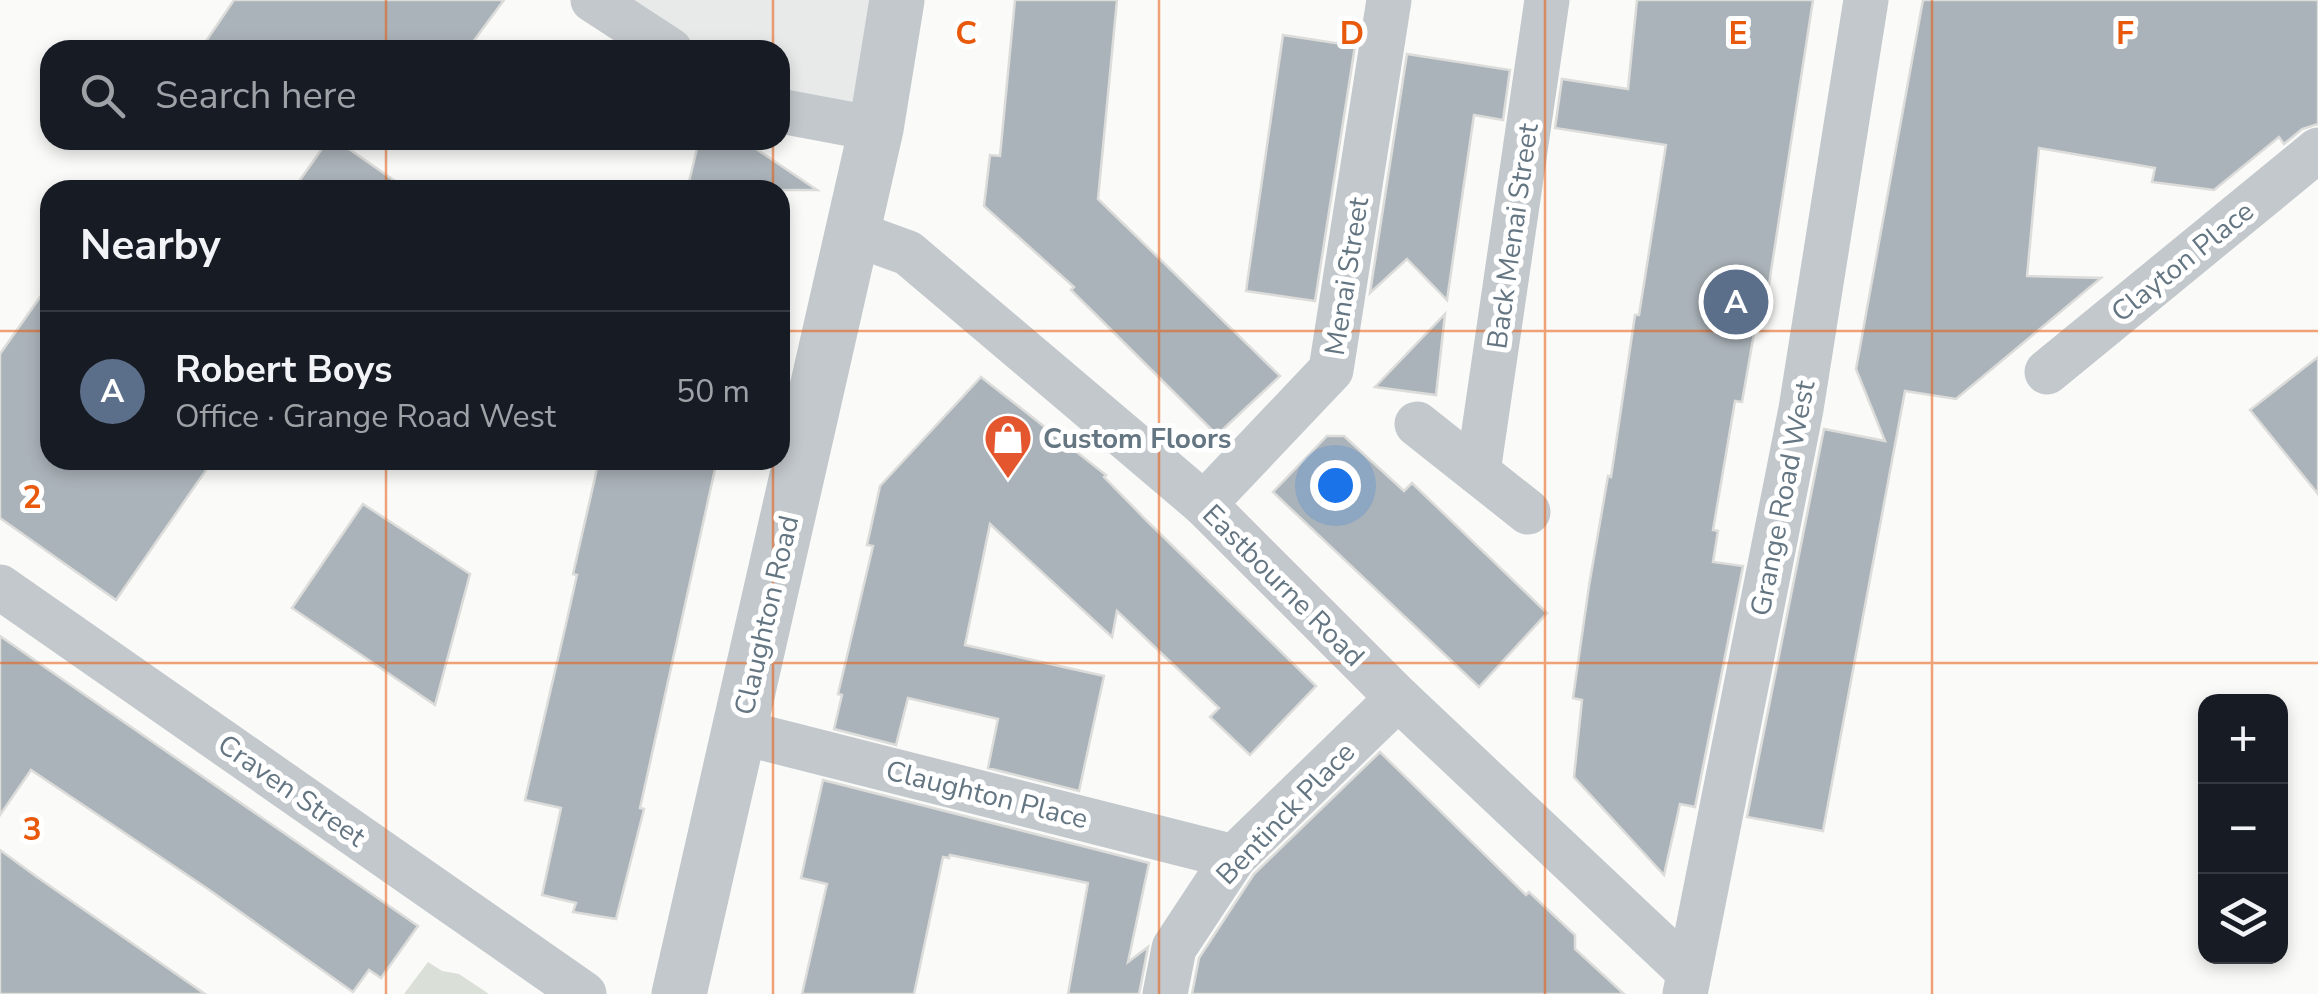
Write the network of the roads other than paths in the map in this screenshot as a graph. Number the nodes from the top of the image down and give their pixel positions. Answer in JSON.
{"nodes":[{"id":1,"x":593,"y":0,"type":"edge"},
{"id":2,"x":897,"y":0,"type":"edge"},
{"id":3,"x":1389,"y":0,"type":"edge"},
{"id":4,"x":1547,"y":0,"type":"edge"},
{"id":5,"x":1866,"y":0,"type":"edge"},
{"id":6,"x":655,"y":40,"type":"edge"},
{"id":7,"x":790,"y":113,"type":"edge"},
{"id":8,"x":876,"y":129,"type":"junction"},
{"id":9,"x":2318,"y":150,"type":"edge"},
{"id":10,"x":853,"y":233,"type":"junction"},
{"id":11,"x":2046,"y":372,"type":"dead end"},
{"id":12,"x":1417,"y":424,"type":"dead end"},
{"id":13,"x":1478,"y":472,"type":"junction"},
{"id":14,"x":1204,"y":504,"type":"junction"},
{"id":15,"x":1528,"y":512,"type":"dead end"},
{"id":16,"x":0,"y":587,"type":"edge"},
{"id":17,"x":1398,"y":698,"type":"junction"},
{"id":18,"x":740,"y":732,"type":"junction"},
{"id":19,"x":1234,"y":858,"type":"junction"},
{"id":20,"x":1687,"y":983,"type":"edge"},
{"id":21,"x":584,"y":994,"type":"edge"},
{"id":22,"x":678,"y":994,"type":"edge"},
{"id":23,"x":1165,"y":994,"type":"edge"}],
"edges":[{"from":1,"to":6,"type":"street"},
{"from":2,"to":8,"type":"street","name":"Claughton Road"},
{"from":3,"to":14,"type":"street","name":"Menai Street"},
{"from":4,"to":13,"type":"street","name":"Back Menai Street"},
{"from":5,"to":20,"type":"street","name":"Grange Road West"},
{"from":7,"to":8,"type":"street"},
{"from":8,"to":10,"type":"street","name":"Claughton Road"},
{"from":9,"to":11,"type":"street","name":"Clayton Place"},
{"from":10,"to":14,"type":"street","name":"Eastbourne Road"},
{"from":10,"to":18,"type":"street","name":"Claughton Road"},
{"from":12,"to":13,"type":"street"},
{"from":13,"to":15,"type":"street"},
{"from":14,"to":17,"type":"street","name":"Eastbourne Road"},
{"from":16,"to":21,"type":"street","name":"Craven Street"},
{"from":17,"to":19,"type":"street","name":"Bentinck Place"},
{"from":17,"to":20,"type":"street","name":"Eastbourne Road"},
{"from":18,"to":19,"type":"street","name":"Claughton Place"},
{"from":18,"to":22,"type":"street","name":"Claughton Road"},
{"from":19,"to":23,"type":"street","name":"Bentinck Place"}]}
